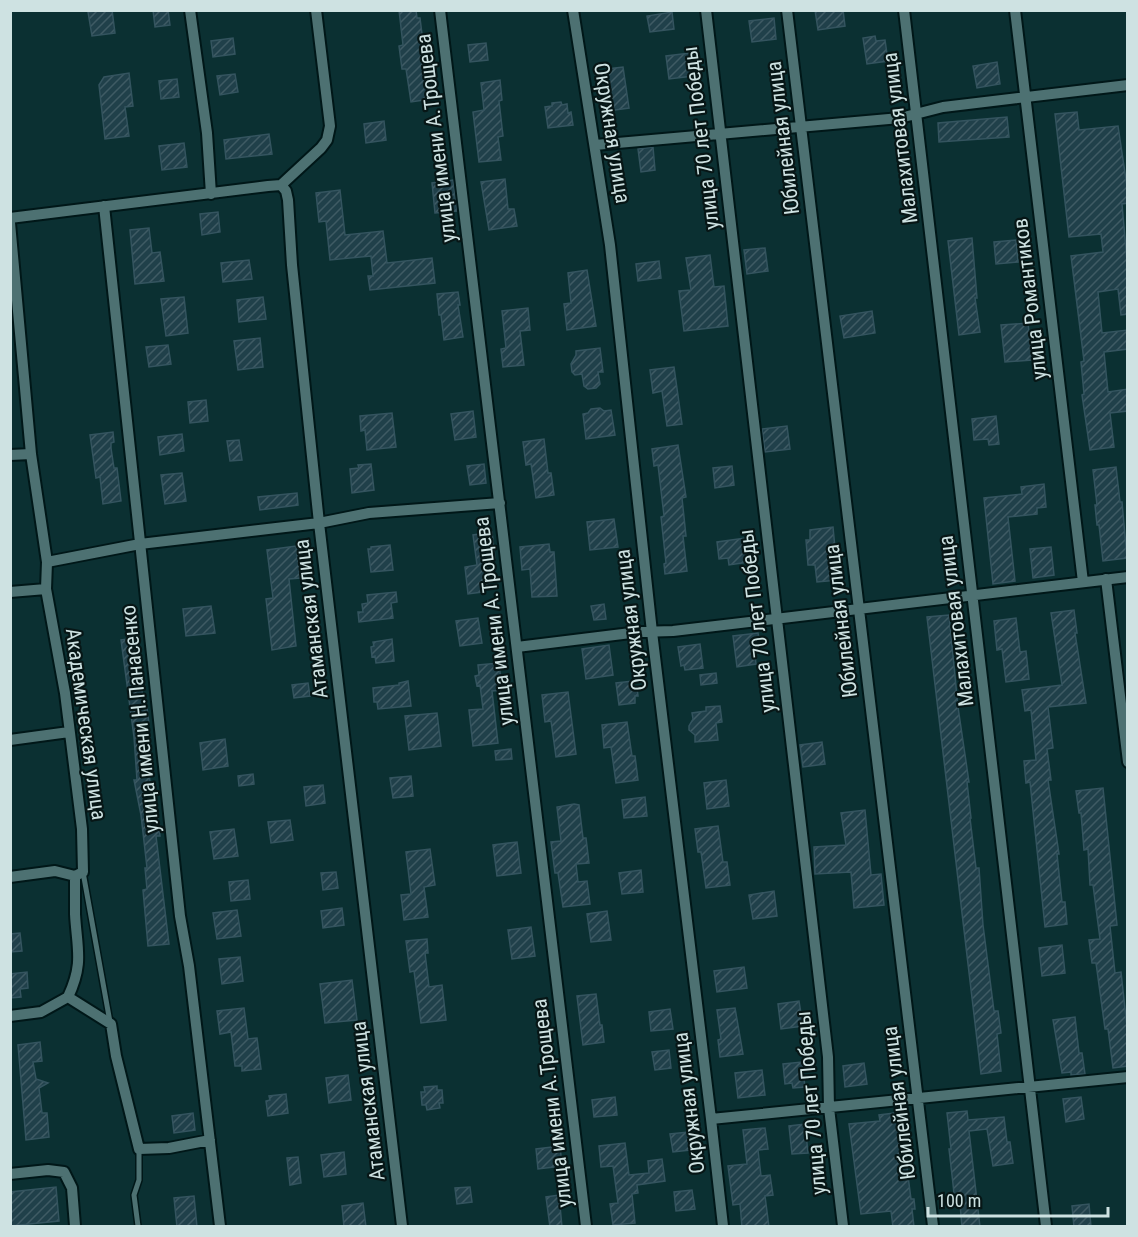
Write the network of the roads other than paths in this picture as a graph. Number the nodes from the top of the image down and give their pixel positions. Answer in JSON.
{"nodes":[{"id":1,"x":190,"y":10,"type":"edge"},
{"id":2,"x":316,"y":10,"type":"edge"},
{"id":3,"x":440,"y":10,"type":"edge"},
{"id":4,"x":573,"y":10,"type":"edge"},
{"id":5,"x":706,"y":10,"type":"edge"},
{"id":6,"x":787,"y":10,"type":"edge"},
{"id":7,"x":904,"y":10,"type":"edge"},
{"id":8,"x":1016,"y":10,"type":"edge"},
{"id":9,"x":1128,"y":85,"type":"edge"},
{"id":10,"x":1026,"y":97,"type":"junction"},
{"id":11,"x":916,"y":114,"type":"junction"},
{"id":12,"x":801,"y":128,"type":"junction"},
{"id":13,"x":720,"y":135,"type":"junction"},
{"id":14,"x":595,"y":146,"type":"junction"},
{"id":15,"x":282,"y":185,"type":"junction"},
{"id":16,"x":211,"y":194,"type":"junction"},
{"id":17,"x":104,"y":206,"type":"junction"},
{"id":18,"x":10,"y":218,"type":"edge"},
{"id":19,"x":10,"y":223,"type":"edge"},
{"id":20,"x":31,"y":454,"type":"junction"},
{"id":21,"x":10,"y":455,"type":"edge"},
{"id":22,"x":500,"y":502,"type":"junction"},
{"id":23,"x":319,"y":523,"type":"junction"},
{"id":24,"x":140,"y":544,"type":"junction"},
{"id":25,"x":47,"y":561,"type":"junction"},
{"id":26,"x":1128,"y":577,"type":"edge"},
{"id":27,"x":1106,"y":579,"type":"junction"},
{"id":28,"x":1083,"y":582,"type":"junction"},
{"id":29,"x":46,"y":589,"type":"junction"},
{"id":30,"x":10,"y":592,"type":"edge"},
{"id":31,"x":973,"y":595,"type":"junction"},
{"id":32,"x":860,"y":609,"type":"junction"},
{"id":33,"x":777,"y":619,"type":"junction"},
{"id":34,"x":652,"y":632,"type":"junction"},
{"id":35,"x":517,"y":646,"type":"junction"},
{"id":36,"x":69,"y":732,"type":"junction"},
{"id":37,"x":10,"y":740,"type":"edge"},
{"id":38,"x":1128,"y":762,"type":"edge"},
{"id":39,"x":79,"y":874,"type":"junction"},
{"id":40,"x":10,"y":877,"type":"edge"},
{"id":41,"x":68,"y":997,"type":"junction"},
{"id":42,"x":10,"y":1016,"type":"edge"},
{"id":43,"x":111,"y":1024,"type":"junction"},
{"id":44,"x":1128,"y":1077,"type":"edge"},
{"id":45,"x":1030,"y":1087,"type":"junction"},
{"id":46,"x":918,"y":1098,"type":"junction"},
{"id":47,"x":830,"y":1108,"type":"junction"},
{"id":48,"x":711,"y":1119,"type":"junction"},
{"id":49,"x":210,"y":1140,"type":"junction"},
{"id":50,"x":139,"y":1149,"type":"junction"},
{"id":51,"x":10,"y":1174,"type":"edge"},
{"id":52,"x":75,"y":1227,"type":"edge"},
{"id":53,"x":138,"y":1227,"type":"edge"},
{"id":54,"x":220,"y":1227,"type":"edge"},
{"id":55,"x":402,"y":1227,"type":"edge"},
{"id":56,"x":586,"y":1227,"type":"edge"},
{"id":57,"x":723,"y":1227,"type":"edge"},
{"id":58,"x":843,"y":1227,"type":"edge"},
{"id":59,"x":933,"y":1227,"type":"edge"},
{"id":60,"x":1046,"y":1227,"type":"edge"}],
"edges":[{"from":1,"to":16,"type":"street"},
{"from":2,"to":15,"type":"street"},
{"from":3,"to":22,"type":"street","name":"улица имени А.Трощева"},
{"from":4,"to":14,"type":"street","name":"Окружная улица"},
{"from":5,"to":13,"type":"street","name":"улица 70 лет Победы"},
{"from":6,"to":12,"type":"street","name":"Юбилейная улица"},
{"from":7,"to":11,"type":"street","name":"Малахитовая улица"},
{"from":8,"to":10,"type":"street","name":"улица Романтиков"},
{"from":9,"to":10,"type":"street"},
{"from":10,"to":11,"type":"street"},
{"from":10,"to":28,"type":"street","name":"улица Романтиков"},
{"from":11,"to":12,"type":"street"},
{"from":11,"to":31,"type":"street","name":"Малахитовая улица"},
{"from":12,"to":13,"type":"street"},
{"from":12,"to":32,"type":"street","name":"Юбилейная улица"},
{"from":13,"to":14,"type":"street"},
{"from":13,"to":33,"type":"street","name":"улица 70 лет Победы"},
{"from":14,"to":34,"type":"street","name":"Окружная улица"},
{"from":15,"to":16,"type":"street"},
{"from":15,"to":23,"type":"street","name":"Атаманская улица"},
{"from":16,"to":17,"type":"street"},
{"from":17,"to":18,"type":"street"},
{"from":17,"to":24,"type":"street","name":"улица имени Н.Панасенко"},
{"from":19,"to":20,"type":"street","name":"Академическая улица"},
{"from":20,"to":21,"type":"street"},
{"from":20,"to":25,"type":"street","name":"Академическая улица"},
{"from":22,"to":23,"type":"street"},
{"from":22,"to":35,"type":"street","name":"улица имени А.Трощева"},
{"from":23,"to":24,"type":"street"},
{"from":23,"to":55,"type":"street","name":"Атаманская улица"},
{"from":24,"to":25,"type":"street"},
{"from":24,"to":49,"type":"street","name":"улица имени Н.Панасенко"},
{"from":25,"to":29,"type":"street","name":"Академическая улица"},
{"from":26,"to":27,"type":"street"},
{"from":27,"to":28,"type":"street"},
{"from":27,"to":38,"type":"street"},
{"from":28,"to":31,"type":"street"},
{"from":29,"to":30,"type":"street"},
{"from":29,"to":36,"type":"street","name":"Академическая улица"},
{"from":31,"to":32,"type":"street"},
{"from":31,"to":45,"type":"street","name":"Малахитовая улица"},
{"from":32,"to":33,"type":"street"},
{"from":32,"to":46,"type":"street","name":"Юбилейная улица"},
{"from":33,"to":34,"type":"street"},
{"from":33,"to":47,"type":"street","name":"улица 70 лет Победы"},
{"from":34,"to":35,"type":"street"},
{"from":34,"to":48,"type":"street","name":"Окружная улица"},
{"from":35,"to":56,"type":"street","name":"улица имени А.Трощева"},
{"from":36,"to":37,"type":"street"},
{"from":36,"to":39,"type":"street","name":"Академическая улица"},
{"from":39,"to":40,"type":"street"},
{"from":39,"to":41,"type":"street","name":"Академическая улица"},
{"from":39,"to":43,"type":"lane","name":"Академическая улица"},
{"from":41,"to":42,"type":"street"},
{"from":41,"to":43,"type":"street"},
{"from":43,"to":50,"type":"street","name":"Академическая улица"},
{"from":44,"to":45,"type":"street"},
{"from":45,"to":46,"type":"street"},
{"from":45,"to":60,"type":"street","name":"Малахитовая улица"},
{"from":46,"to":47,"type":"street"},
{"from":46,"to":59,"type":"street","name":"Юбилейная улица"},
{"from":47,"to":48,"type":"street"},
{"from":47,"to":58,"type":"street","name":"улица 70 лет Победы"},
{"from":48,"to":57,"type":"street","name":"Окружная улица"},
{"from":49,"to":50,"type":"street"},
{"from":49,"to":54,"type":"street","name":"улица имени Н.Панасенко"},
{"from":50,"to":53,"type":"lane","name":"Академическая улица"},
{"from":51,"to":52,"type":"street"}]}
